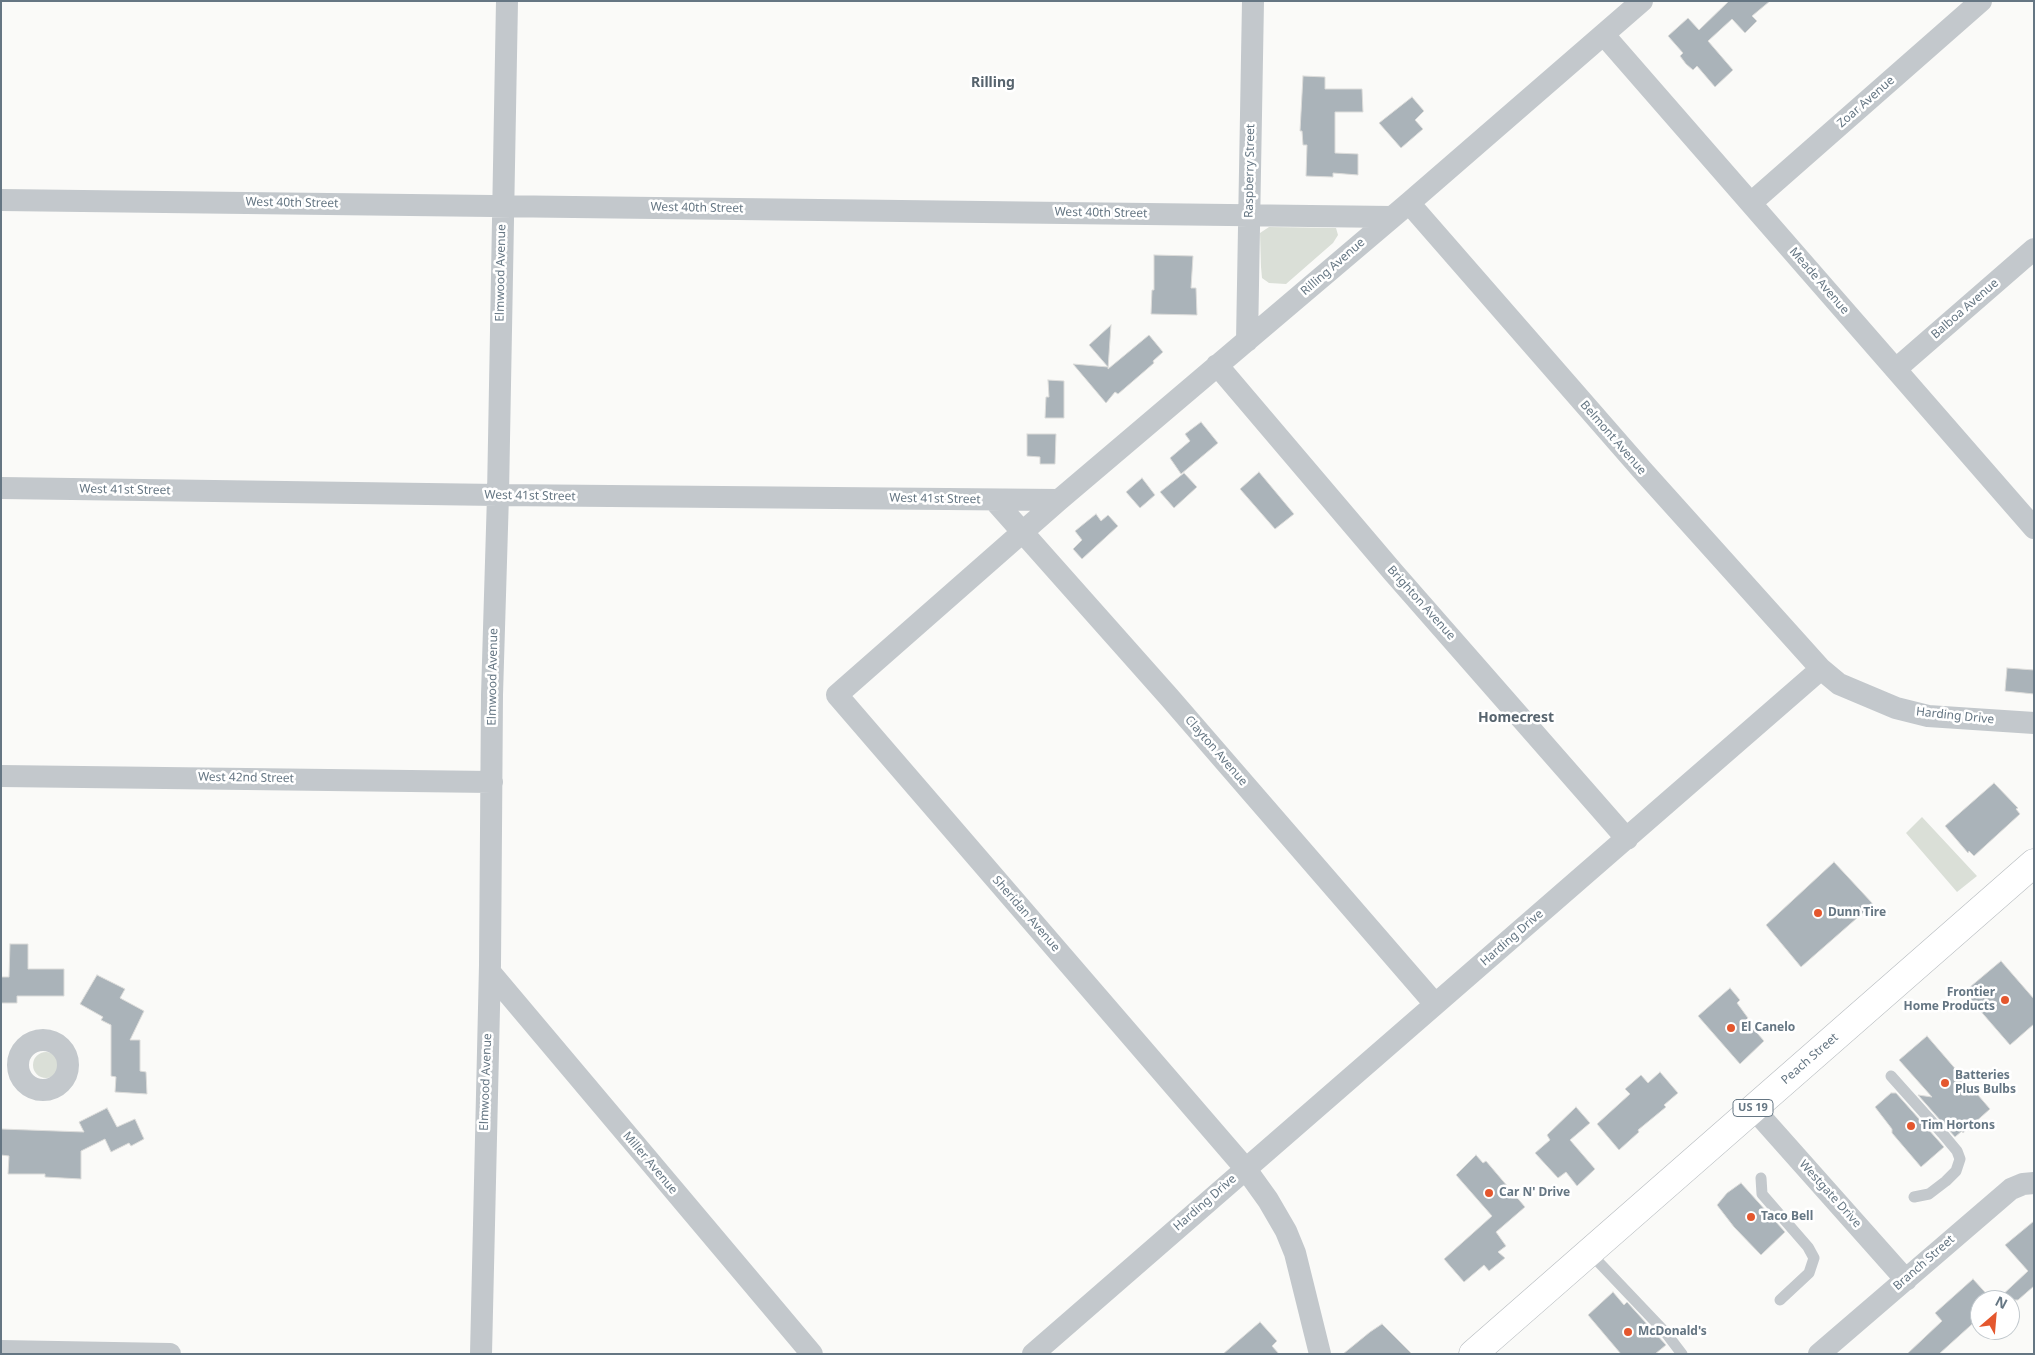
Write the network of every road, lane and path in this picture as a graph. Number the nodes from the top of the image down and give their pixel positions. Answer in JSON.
{"nodes":[{"id":1,"x":507,"y":1,"type":"edge"},
{"id":2,"x":1253,"y":1,"type":"edge"},
{"id":3,"x":1642,"y":1,"type":"edge"},
{"id":4,"x":1981,"y":1,"type":"edge"},
{"id":5,"x":1604,"y":35,"type":"junction"},
{"id":6,"x":1,"y":200,"type":"edge"},
{"id":7,"x":1751,"y":203,"type":"junction"},
{"id":8,"x":502,"y":205,"type":"junction"},
{"id":9,"x":1400,"y":210,"type":"junction"},
{"id":10,"x":1249,"y":215,"type":"junction"},
{"id":11,"x":2034,"y":249,"type":"edge"},
{"id":12,"x":1247,"y":341,"type":"junction"},
{"id":13,"x":1217,"y":366,"type":"junction"},
{"id":14,"x":1896,"y":368,"type":"junction"},
{"id":15,"x":1,"y":488,"type":"edge"},
{"id":16,"x":498,"y":495,"type":"junction"},
{"id":17,"x":994,"y":500,"type":"junction"},
{"id":18,"x":1058,"y":500,"type":"junction"},
{"id":19,"x":2034,"y":528,"type":"edge"},
{"id":20,"x":1023,"y":531,"type":"junction"},
{"id":21,"x":1821,"y":669,"type":"junction"},
{"id":22,"x":2034,"y":723,"type":"edge"},
{"id":23,"x":1,"y":776,"type":"edge"},
{"id":24,"x":492,"y":782,"type":"junction"},
{"id":25,"x":1627,"y":839,"type":"junction"},
{"id":26,"x":2032,"y":869,"type":"edge"},
{"id":27,"x":490,"y":972,"type":"junction"},
{"id":28,"x":1435,"y":1004,"type":"junction"},
{"id":29,"x":1890,"y":1076,"type":"dead end"},
{"id":30,"x":1754,"y":1108,"type":"junction"},
{"id":31,"x":1245,"y":1168,"type":"junction"},
{"id":32,"x":1761,"y":1178,"type":"dead end"},
{"id":33,"x":2034,"y":1183,"type":"edge"},
{"id":34,"x":1914,"y":1197,"type":"dead end"},
{"id":35,"x":1589,"y":1252,"type":"junction"},
{"id":36,"x":1906,"y":1280,"type":"junction"},
{"id":37,"x":1780,"y":1300,"type":"dead end"},
{"id":38,"x":1,"y":1351,"type":"edge"},
{"id":39,"x":170,"y":1354,"type":"edge"},
{"id":40,"x":481,"y":1354,"type":"edge"},
{"id":41,"x":812,"y":1354,"type":"edge"},
{"id":42,"x":1033,"y":1354,"type":"edge"},
{"id":43,"x":1320,"y":1354,"type":"edge"},
{"id":44,"x":1473,"y":1354,"type":"edge"},
{"id":45,"x":1682,"y":1354,"type":"edge"},
{"id":46,"x":1819,"y":1354,"type":"edge"}],
"edges":[{"from":1,"to":8,"type":"street","name":"Elmwood Avenue"},
{"from":2,"to":10,"type":"street","name":"Raspberry Street"},
{"from":3,"to":5,"type":"street","name":"Rilling Avenue"},
{"from":4,"to":7,"type":"street","name":"Zoar Avenue"},
{"from":5,"to":7,"type":"street","name":"Meade Avenue"},
{"from":5,"to":9,"type":"street","name":"Rilling Avenue"},
{"from":6,"to":8,"type":"street","name":"West 40th Street"},
{"from":7,"to":14,"type":"street","name":"Meade Avenue"},
{"from":8,"to":10,"type":"street","name":"West 40th Street"},
{"from":8,"to":16,"type":"street","name":"Elmwood Avenue"},
{"from":9,"to":10,"type":"street","name":"West 40th Street"},
{"from":9,"to":12,"type":"street","name":"Rilling Avenue"},
{"from":9,"to":21,"type":"street","name":"Belmont Avenue"},
{"from":10,"to":12,"type":"street","name":"Raspberry Street"},
{"from":11,"to":14,"type":"street","name":"Balboa Avenue"},
{"from":12,"to":13,"type":"street","name":"Rilling Avenue"},
{"from":13,"to":18,"type":"street","name":"Rilling Avenue"},
{"from":13,"to":25,"type":"street","name":"Brighton Avenue"},
{"from":14,"to":19,"type":"street","name":"Meade Avenue"},
{"from":15,"to":16,"type":"street","name":"West 41st Street"},
{"from":16,"to":17,"type":"street","name":"West 41st Street"},
{"from":16,"to":24,"type":"street","name":"Elmwood Avenue"},
{"from":17,"to":18,"type":"street","name":"West 41st Street"},
{"from":17,"to":20,"type":"street","name":"Clayton Avenue"},
{"from":18,"to":20,"type":"street","name":"Rilling Avenue"},
{"from":20,"to":28,"type":"street","name":"Clayton Avenue"},
{"from":20,"to":31,"type":"street","name":"Sheridan Avenue"},
{"from":21,"to":22,"type":"street","name":"Harding Drive"},
{"from":21,"to":25,"type":"street","name":"Harding Drive"},
{"from":23,"to":24,"type":"street","name":"West 42nd Street"},
{"from":24,"to":27,"type":"street","name":"Elmwood Avenue"},
{"from":25,"to":28,"type":"street","name":"Harding Drive"},
{"from":26,"to":30,"type":"main road","name":"Peach Street","number":"US 19"},
{"from":27,"to":40,"type":"street","name":"Elmwood Avenue"},
{"from":27,"to":41,"type":"street","name":"Miller Avenue"},
{"from":28,"to":31,"type":"street","name":"Harding Drive"},
{"from":29,"to":34,"type":"lane"},
{"from":30,"to":35,"type":"main road","name":"Peach Street","number":"US 19"},
{"from":30,"to":36,"type":"street","name":"Westgate Drive"},
{"from":31,"to":42,"type":"street","name":"Harding Drive"},
{"from":31,"to":43,"type":"street","name":"Sheridan Avenue"},
{"from":32,"to":37,"type":"lane"},
{"from":33,"to":36,"type":"street","name":"Branch Street"},
{"from":35,"to":44,"type":"main road","name":"Peach Street","number":"US 19"},
{"from":35,"to":45,"type":"lane"},
{"from":36,"to":46,"type":"street","name":"Branch Street"},
{"from":38,"to":39,"type":"street"}]}
